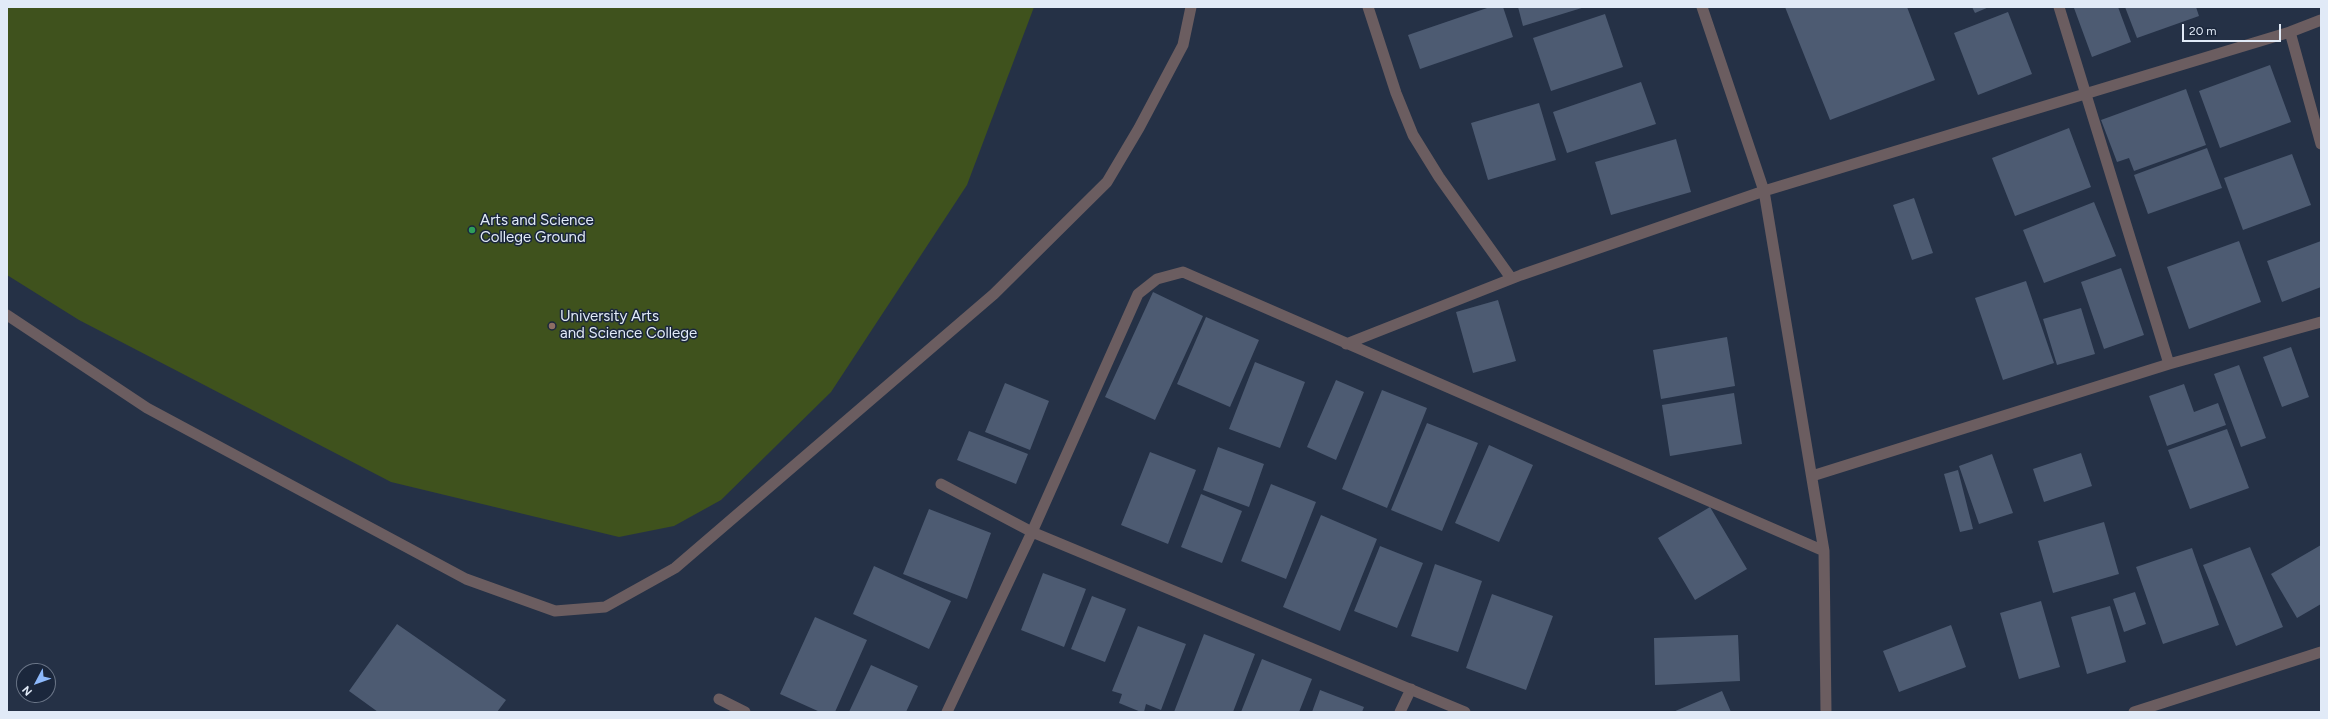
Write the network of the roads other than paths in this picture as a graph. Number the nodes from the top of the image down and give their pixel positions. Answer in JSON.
{"nodes":[{"id":1,"x":1191,"y":7,"type":"edge"},
{"id":2,"x":1368,"y":7,"type":"edge"},
{"id":3,"x":1702,"y":7,"type":"edge"},
{"id":4,"x":2059,"y":7,"type":"edge"},
{"id":5,"x":2321,"y":20,"type":"edge"},
{"id":6,"x":2290,"y":32,"type":"junction"},
{"id":7,"x":2087,"y":94,"type":"junction"},
{"id":8,"x":2321,"y":144,"type":"edge"},
{"id":9,"x":1764,"y":191,"type":"junction"},
{"id":10,"x":1512,"y":278,"type":"junction"},
{"id":11,"x":7,"y":315,"type":"edge"},
{"id":12,"x":2321,"y":322,"type":"edge"},
{"id":13,"x":1346,"y":344,"type":"junction"},
{"id":14,"x":2169,"y":364,"type":"junction"},
{"id":15,"x":1812,"y":476,"type":"junction"},
{"id":16,"x":942,"y":484,"type":"dead end"},
{"id":17,"x":1032,"y":532,"type":"junction"},
{"id":18,"x":1824,"y":551,"type":"junction"},
{"id":19,"x":2321,"y":652,"type":"edge"},
{"id":20,"x":1411,"y":689,"type":"junction"},
{"id":21,"x":719,"y":699,"type":"dead end"},
{"id":22,"x":2170,"y":700,"type":"junction"},
{"id":23,"x":745,"y":712,"type":"edge"},
{"id":24,"x":947,"y":712,"type":"edge"},
{"id":25,"x":1400,"y":712,"type":"edge"},
{"id":26,"x":1465,"y":712,"type":"edge"},
{"id":27,"x":1826,"y":712,"type":"edge"},
{"id":28,"x":2134,"y":712,"type":"edge"},
{"id":29,"x":2169,"y":712,"type":"edge"}],
"edges":[{"from":1,"to":11,"type":"street"},
{"from":2,"to":10,"type":"street"},
{"from":3,"to":9,"type":"street"},
{"from":4,"to":7,"type":"street"},
{"from":5,"to":6,"type":"street"},
{"from":6,"to":7,"type":"street"},
{"from":6,"to":8,"type":"street"},
{"from":7,"to":9,"type":"street"},
{"from":7,"to":14,"type":"street"},
{"from":9,"to":10,"type":"street"},
{"from":9,"to":15,"type":"street"},
{"from":10,"to":13,"type":"street"},
{"from":12,"to":14,"type":"street"},
{"from":13,"to":17,"type":"street"},
{"from":13,"to":18,"type":"street"},
{"from":14,"to":15,"type":"street"},
{"from":15,"to":18,"type":"street"},
{"from":16,"to":17,"type":"street"},
{"from":17,"to":20,"type":"street"},
{"from":17,"to":24,"type":"street"},
{"from":18,"to":27,"type":"street"},
{"from":19,"to":22,"type":"street"},
{"from":20,"to":25,"type":"street"},
{"from":20,"to":26,"type":"street"},
{"from":21,"to":23,"type":"street"},
{"from":22,"to":28,"type":"street"},
{"from":22,"to":29,"type":"street"}]}
